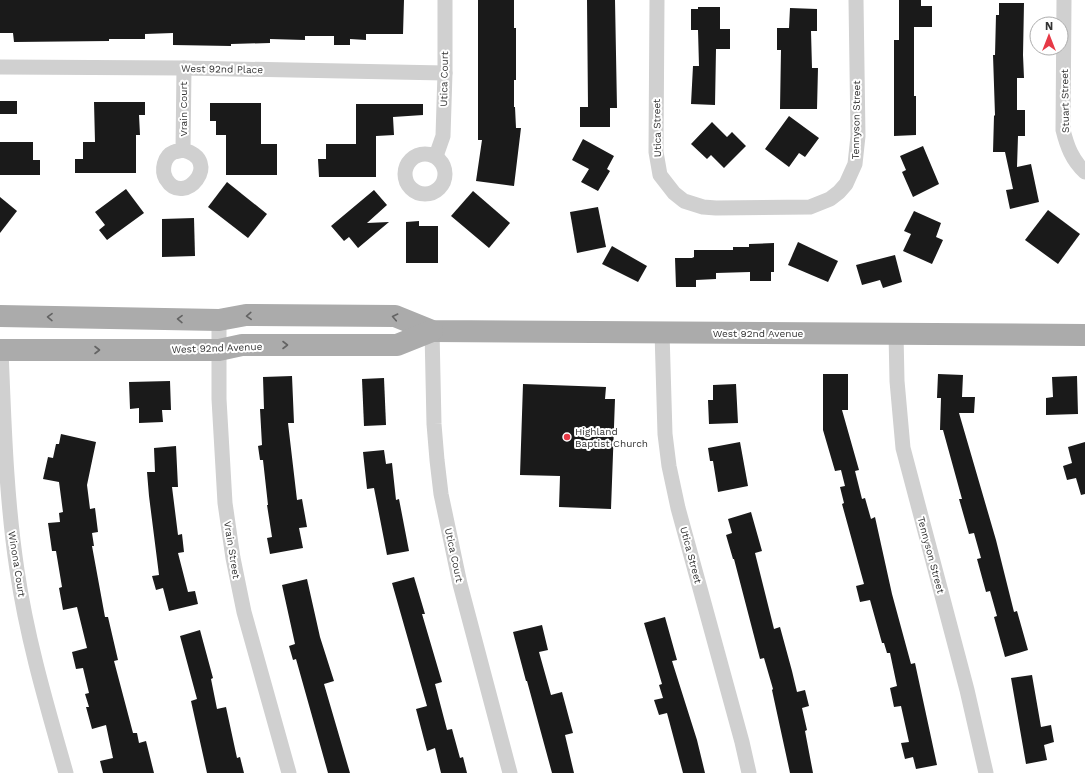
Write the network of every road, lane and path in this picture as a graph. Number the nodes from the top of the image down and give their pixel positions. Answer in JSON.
{"nodes":[{"id":1,"x":445,"y":0,"type":"edge"},
{"id":2,"x":657,"y":0,"type":"edge"},
{"id":3,"x":856,"y":0,"type":"edge"},
{"id":4,"x":1064,"y":0,"type":"edge"},
{"id":5,"x":0,"y":67,"type":"edge"},
{"id":6,"x":184,"y":68,"type":"junction"},
{"id":7,"x":445,"y":73,"type":"junction"},
{"id":8,"x":183,"y":150,"type":"dead end"},
{"id":9,"x":436,"y":156,"type":"dead end"},
{"id":10,"x":1085,"y":172,"type":"edge"},
{"id":11,"x":752,"y":208,"type":"joint"},
{"id":12,"x":0,"y":316,"type":"edge"},
{"id":13,"x":219,"y":320,"type":"junction"},
{"id":14,"x":432,"y":331,"type":"junction"},
{"id":15,"x":662,"y":332,"type":"junction"},
{"id":16,"x":896,"y":333,"type":"junction"},
{"id":17,"x":1085,"y":335,"type":"edge"},
{"id":18,"x":1,"y":350,"type":"edge"},
{"id":19,"x":219,"y":350,"type":"junction"},
{"id":20,"x":66,"y":773,"type":"edge"},
{"id":21,"x":289,"y":773,"type":"edge"},
{"id":22,"x":510,"y":773,"type":"edge"},
{"id":23,"x":749,"y":773,"type":"edge"},
{"id":24,"x":986,"y":773,"type":"edge"}],
"edges":[{"from":1,"to":7,"type":"street","name":"Utica Court"},
{"from":2,"to":11,"type":"street","name":"Utica Street"},
{"from":3,"to":11,"type":"street","name":"Tennyson Street"},
{"from":4,"to":10,"type":"street","name":"Stuart Street"},
{"from":5,"to":6,"type":"street","name":"West 92nd Place"},
{"from":6,"to":7,"type":"street","name":"West 92nd Place"},
{"from":6,"to":8,"type":"street","name":"Vrain Court"},
{"from":7,"to":9,"type":"street","name":"Utica Court"},
{"from":13,"to":12,"type":"main road","name":"West 92nd Avenue","one_way":true},
{"from":14,"to":13,"type":"main road","name":"West 92nd Avenue","one_way":true},
{"from":13,"to":19,"type":"street","name":"Vrain Street"},
{"from":14,"to":15,"type":"main road","name":"West 92nd Avenue"},
{"from":19,"to":14,"type":"main road","name":"West 92nd Avenue","one_way":true},
{"from":14,"to":22,"type":"street","name":"Utica Court"},
{"from":15,"to":16,"type":"main road","name":"West 92nd Avenue"},
{"from":15,"to":23,"type":"street","name":"Utica Street"},
{"from":16,"to":17,"type":"main road","name":"West 92nd Avenue"},
{"from":16,"to":24,"type":"street","name":"Tennyson Street"},
{"from":18,"to":19,"type":"main road","name":"West 92nd Avenue","one_way":true},
{"from":18,"to":20,"type":"street","name":"Winona Court"},
{"from":19,"to":21,"type":"street","name":"Vrain Street"}]}
